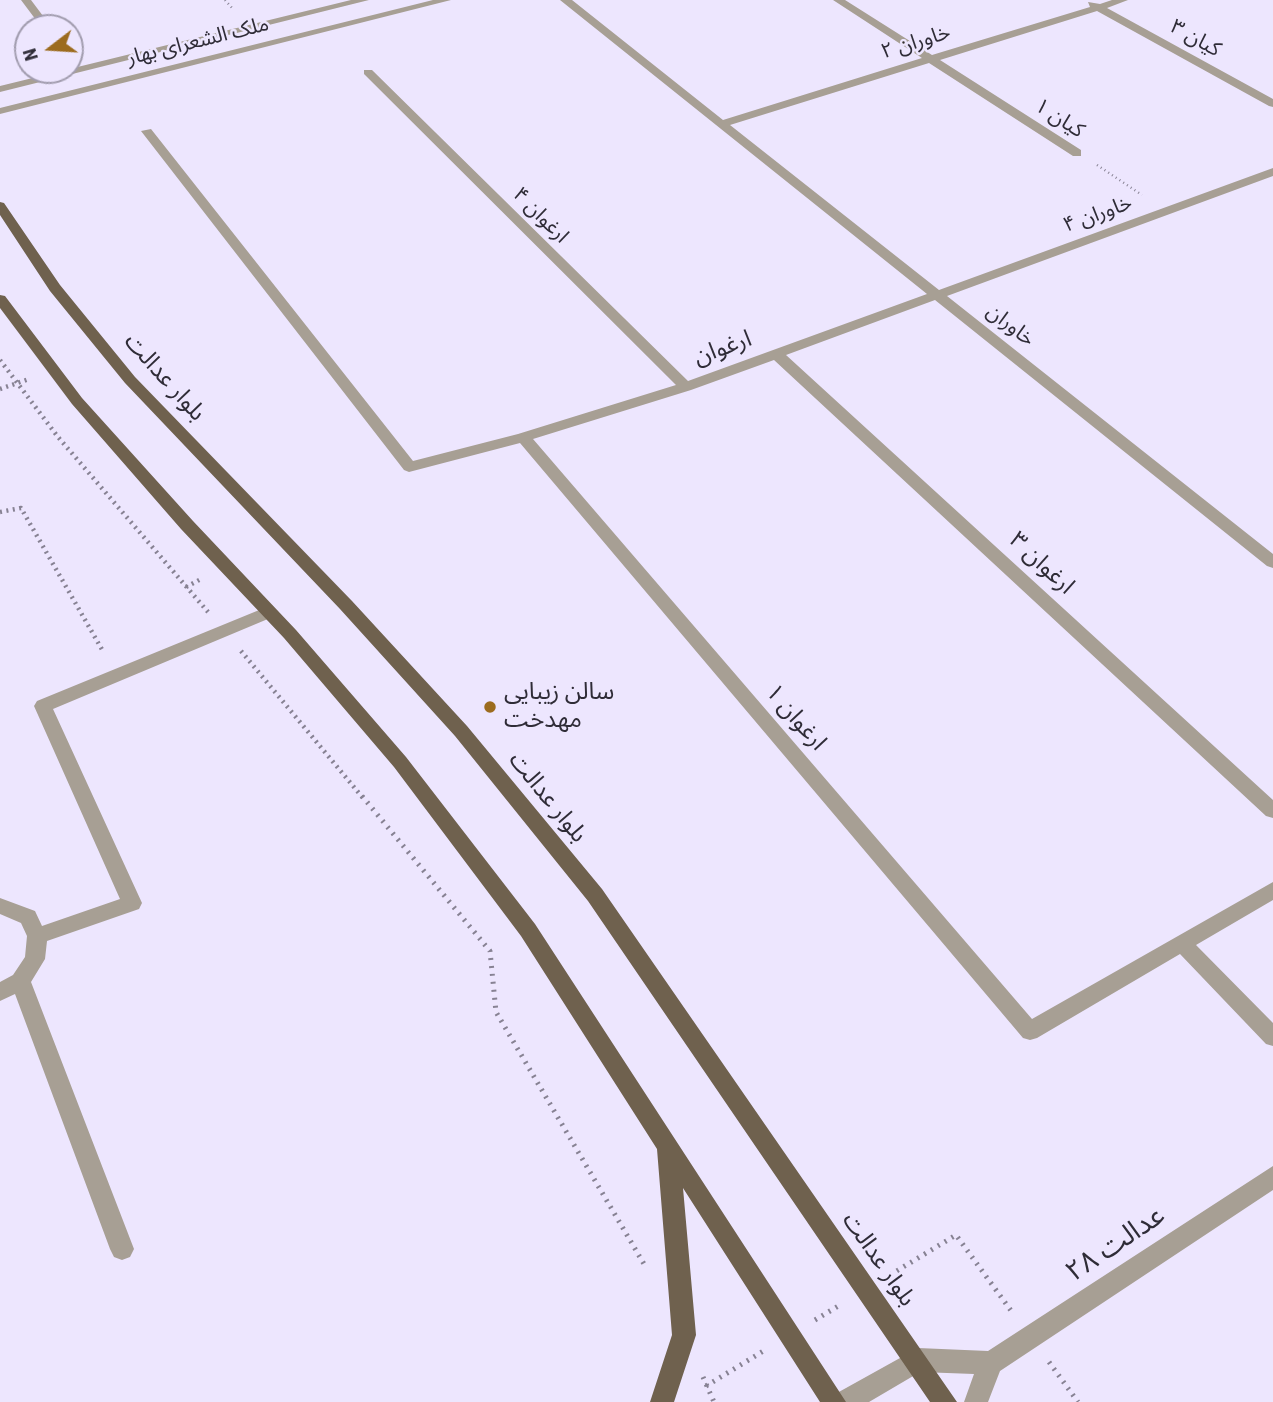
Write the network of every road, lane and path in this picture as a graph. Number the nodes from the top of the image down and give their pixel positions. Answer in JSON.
{"nodes":[{"id":1,"x":364,"y":0,"type":"edge"},
{"id":2,"x":446,"y":0,"type":"edge"},
{"id":3,"x":565,"y":0,"type":"edge"},
{"id":4,"x":838,"y":0,"type":"edge"},
{"id":5,"x":1084,"y":0,"type":"edge"},
{"id":6,"x":1123,"y":0,"type":"edge"},
{"id":7,"x":1098,"y":8,"type":"junction"},
{"id":8,"x":930,"y":59,"type":"junction"},
{"id":9,"x":368,"y":72,"type":"dead end"},
{"id":10,"x":0,"y":89,"type":"edge"},
{"id":11,"x":1273,"y":104,"type":"edge"},
{"id":12,"x":0,"y":111,"type":"edge"},
{"id":13,"x":721,"y":124,"type":"junction"},
{"id":14,"x":147,"y":131,"type":"dead end"},
{"id":15,"x":1077,"y":153,"type":"joint"},
{"id":16,"x":1273,"y":172,"type":"edge"},
{"id":17,"x":0,"y":206,"type":"edge"},
{"id":18,"x":1167,"y":210,"type":"junction"},
{"id":19,"x":936,"y":295,"type":"junction"},
{"id":20,"x":0,"y":299,"type":"edge"},
{"id":21,"x":776,"y":354,"type":"junction"},
{"id":22,"x":0,"y":360,"type":"edge"},
{"id":23,"x":686,"y":387,"type":"junction"},
{"id":24,"x":523,"y":437,"type":"junction"},
{"id":25,"x":0,"y":512,"type":"edge"},
{"id":26,"x":1269,"y":555,"type":"edge"},
{"id":27,"x":269,"y":612,"type":"junction"},
{"id":28,"x":224,"y":630,"type":"junction"},
{"id":29,"x":116,"y":675,"type":"junction"},
{"id":30,"x":1273,"y":811,"type":"edge"},
{"id":31,"x":1273,"y":890,"type":"edge"},
{"id":32,"x":0,"y":906,"type":"edge"},
{"id":33,"x":37,"y":936,"type":"junction"},
{"id":34,"x":1182,"y":943,"type":"junction"},
{"id":35,"x":20,"y":981,"type":"junction"},
{"id":36,"x":0,"y":992,"type":"edge"},
{"id":37,"x":1273,"y":1037,"type":"edge"},
{"id":38,"x":667,"y":1142,"type":"junction"},
{"id":39,"x":1273,"y":1177,"type":"edge"},
{"id":40,"x":122,"y":1249,"type":"dead end"},
{"id":41,"x":646,"y":1266,"type":"dead end"},
{"id":42,"x":684,"y":1335,"type":"junction"},
{"id":43,"x":918,"y":1360,"type":"junction"},
{"id":44,"x":991,"y":1363,"type":"junction"},
{"id":45,"x":662,"y":1402,"type":"edge"},
{"id":46,"x":714,"y":1402,"type":"edge"},
{"id":47,"x":834,"y":1402,"type":"edge"},
{"id":48,"x":846,"y":1402,"type":"edge"},
{"id":49,"x":946,"y":1402,"type":"edge"},
{"id":50,"x":976,"y":1402,"type":"edge"}],
"edges":[{"from":1,"to":10,"type":"street","name":"ملک الشعرای بهار"},
{"from":2,"to":12,"type":"street","name":"ملک الشعرای بهار"},
{"from":3,"to":13,"type":"street","name":"خاوران"},
{"from":4,"to":8,"type":"street","name":"کیان ۱"},
{"from":5,"to":7,"type":"street","name":"کیان ۳"},
{"from":6,"to":7,"type":"street","name":"خاوران ۲"},
{"from":7,"to":8,"type":"street","name":"خاوران ۲"},
{"from":7,"to":11,"type":"street","name":"کیان ۳"},
{"from":8,"to":13,"type":"street","name":"خاوران ۲"},
{"from":8,"to":15,"type":"street","name":"کیان ۱"},
{"from":9,"to":23,"type":"street","name":"ارغوان ۴"},
{"from":13,"to":19,"type":"street","name":"خاوران"},
{"from":14,"to":24,"type":"street","name":"ارغوان"},
{"from":15,"to":18,"type":"path","name":"کیان ۱"},
{"from":16,"to":18,"type":"street","name":"خاوران ۴"},
{"from":17,"to":43,"type":"main road","name":"بلوار عدالت"},
{"from":18,"to":19,"type":"street","name":"خاوران ۴"},
{"from":19,"to":21,"type":"street","name":"ارغوان"},
{"from":19,"to":26,"type":"street","name":"خاوران"},
{"from":20,"to":27,"type":"main road"},
{"from":21,"to":23,"type":"street","name":"ارغوان"},
{"from":21,"to":30,"type":"street","name":"ارغوان ۳"},
{"from":22,"to":28,"type":"path"},
{"from":23,"to":24,"type":"street","name":"ارغوان"},
{"from":24,"to":34,"type":"street","name":"ارغوان ۱"},
{"from":25,"to":29,"type":"path"},
{"from":27,"to":28,"type":"street"},
{"from":27,"to":38,"type":"main road"},
{"from":28,"to":29,"type":"street"},
{"from":28,"to":41,"type":"path"},
{"from":29,"to":33,"type":"street"},
{"from":31,"to":34,"type":"street"},
{"from":32,"to":33,"type":"street"},
{"from":33,"to":35,"type":"street"},
{"from":34,"to":37,"type":"street"},
{"from":35,"to":36,"type":"street"},
{"from":35,"to":40,"type":"street"},
{"from":38,"to":42,"type":"main road"},
{"from":38,"to":47,"type":"main road"},
{"from":39,"to":44,"type":"street","name":"عدالت ۲۸"},
{"from":42,"to":45,"type":"main road"},
{"from":42,"to":46,"type":"path"},
{"from":43,"to":44,"type":"street"},
{"from":43,"to":48,"type":"street"},
{"from":43,"to":49,"type":"main road","name":"بلوار عدالت"},
{"from":44,"to":50,"type":"street"}]}
